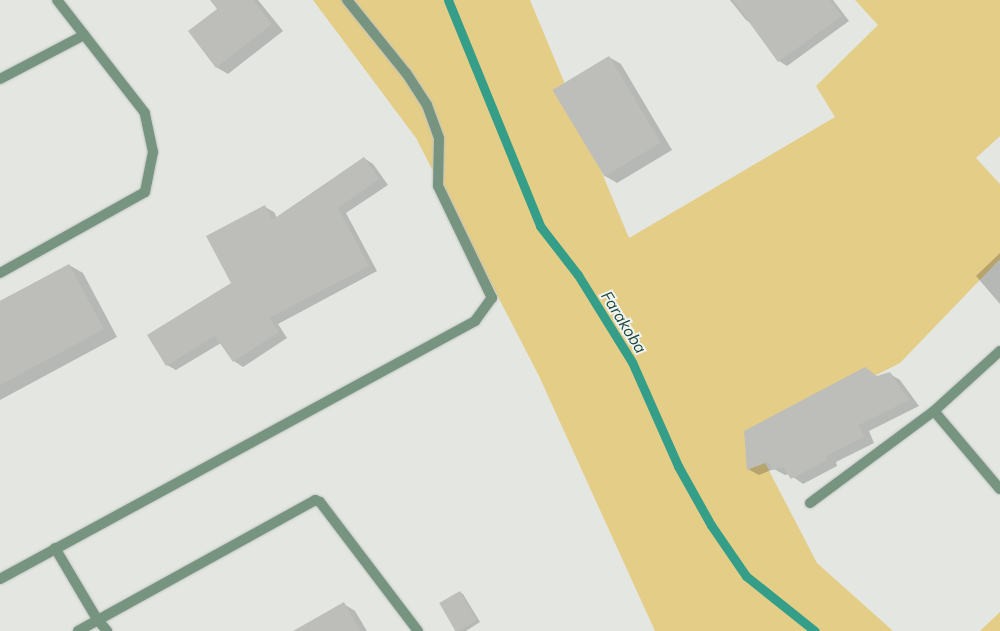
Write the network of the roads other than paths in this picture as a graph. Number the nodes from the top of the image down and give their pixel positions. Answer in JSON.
{"nodes":[{"id":1,"x":57,"y":0,"type":"edge"},
{"id":2,"x":347,"y":0,"type":"edge"},
{"id":3,"x":84,"y":36,"type":"junction"},
{"id":4,"x":0,"y":79,"type":"edge"},
{"id":5,"x":0,"y":273,"type":"edge"},
{"id":6,"x":1000,"y":351,"type":"edge"},
{"id":7,"x":934,"y":411,"type":"junction"},
{"id":8,"x":1000,"y":489,"type":"edge"},
{"id":9,"x":810,"y":503,"type":"dead end"},
{"id":10,"x":55,"y":548,"type":"junction"},
{"id":11,"x":0,"y":579,"type":"edge"},
{"id":12,"x":97,"y":619,"type":"junction"},
{"id":13,"x":78,"y":631,"type":"edge"},
{"id":14,"x":107,"y":631,"type":"edge"},
{"id":15,"x":418,"y":631,"type":"edge"}],
"edges":[{"from":1,"to":3,"type":"street"},
{"from":2,"to":10,"type":"street"},
{"from":3,"to":4,"type":"street"},
{"from":3,"to":5,"type":"street"},
{"from":6,"to":7,"type":"street"},
{"from":7,"to":8,"type":"street"},
{"from":7,"to":9,"type":"street"},
{"from":10,"to":11,"type":"street"},
{"from":10,"to":12,"type":"street"},
{"from":12,"to":13,"type":"street"},
{"from":12,"to":14,"type":"street"},
{"from":12,"to":15,"type":"street"}]}
